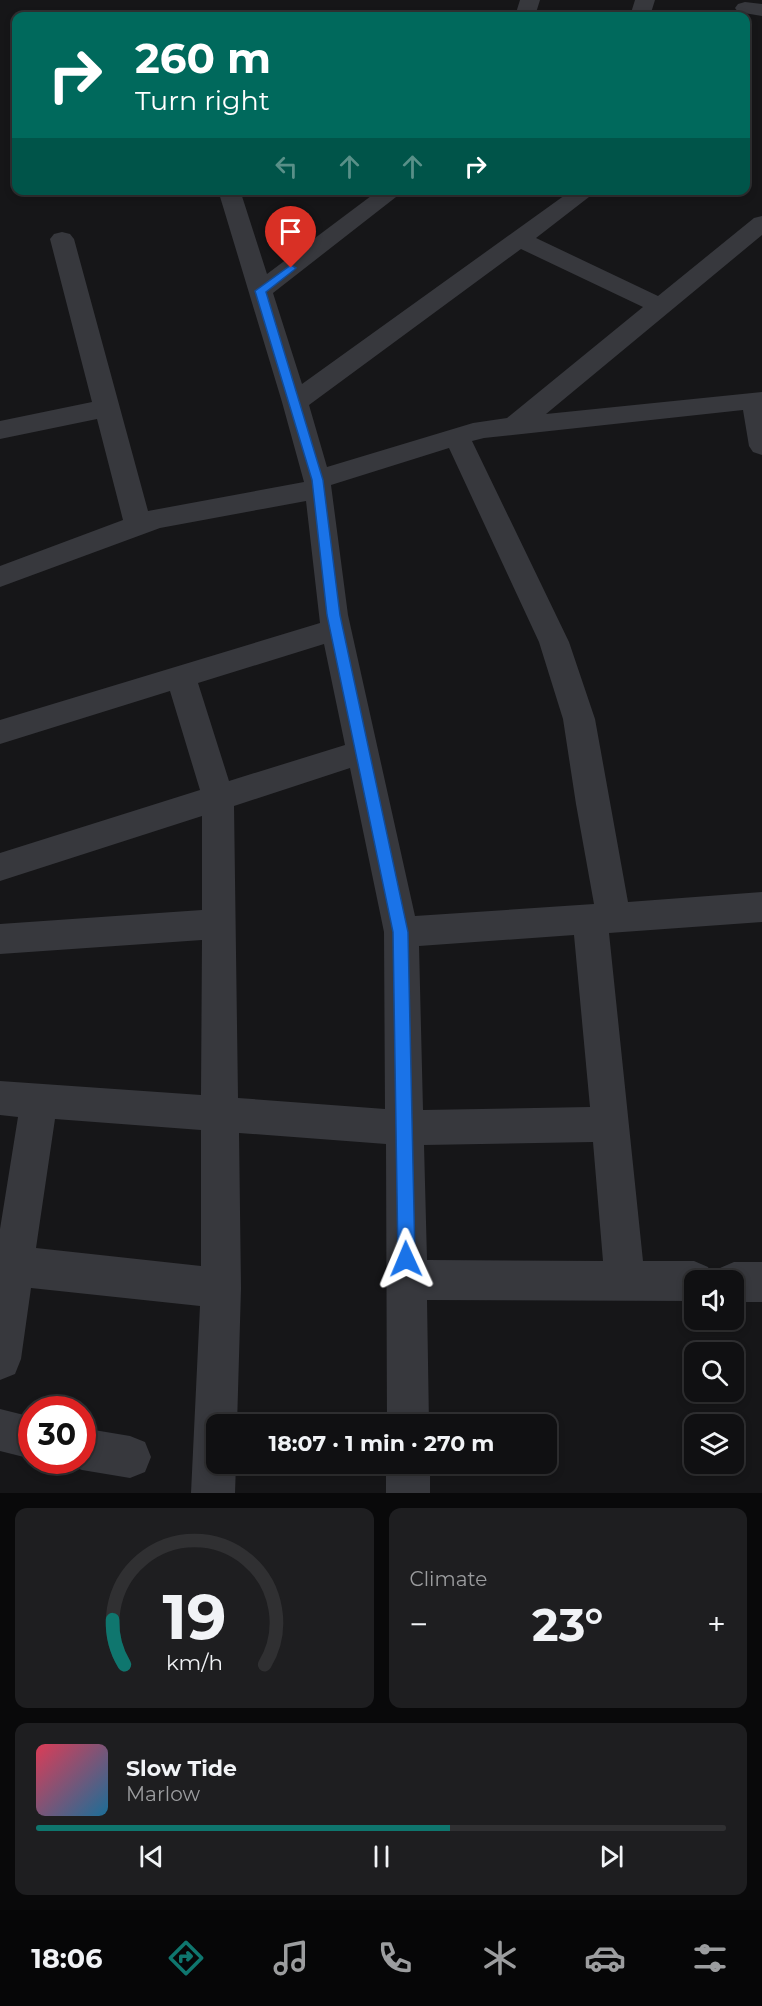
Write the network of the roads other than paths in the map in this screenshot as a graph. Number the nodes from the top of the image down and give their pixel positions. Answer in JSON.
{"nodes":[{"id":1,"x":231,"y":195,"type":"edge"},
{"id":2,"x":387,"y":195,"type":"edge"},
{"id":3,"x":580,"y":195,"type":"edge"},
{"id":4,"x":762,"y":223,"type":"edge"},
{"id":5,"x":62,"y":239,"type":"dead end"},
{"id":6,"x":520,"y":239,"type":"junction"},
{"id":7,"x":260,"y":291,"type":"junction"},
{"id":8,"x":660,"y":306,"type":"junction"},
{"id":9,"x":758,"y":401,"type":"edge"},
{"id":10,"x":295,"y":402,"type":"junction"},
{"id":11,"x":107,"y":408,"type":"junction"},
{"id":12,"x":514,"y":426,"type":"junction"},
{"id":13,"x":0,"y":430,"type":"edge"},
{"id":14,"x":457,"y":437,"type":"junction"},
{"id":15,"x":762,"y":446,"type":"edge"},
{"id":16,"x":318,"y":484,"type":"junction"},
{"id":17,"x":138,"y":525,"type":"junction"},
{"id":18,"x":0,"y":577,"type":"edge"},
{"id":19,"x":336,"y":629,"type":"junction"},
{"id":20,"x":181,"y":676,"type":"junction"},
{"id":21,"x":0,"y":732,"type":"edge"},
{"id":22,"x":362,"y":752,"type":"junction"},
{"id":23,"x":218,"y":798,"type":"junction"},
{"id":24,"x":0,"y":867,"type":"edge"},
{"id":25,"x":762,"y":907,"type":"edge"},
{"id":26,"x":602,"y":919,"type":"junction"},
{"id":27,"x":219,"y":924,"type":"junction"},
{"id":28,"x":400,"y":932,"type":"junction"},
{"id":29,"x":0,"y":939,"type":"edge"},
{"id":30,"x":0,"y":1098,"type":"edge"},
{"id":31,"x":39,"y":1101,"type":"junction"},
{"id":32,"x":220,"y":1114,"type":"junction"},
{"id":33,"x":610,"y":1124,"type":"junction"},
{"id":34,"x":404,"y":1128,"type":"junction"},
{"id":35,"x":14,"y":1266,"type":"junction"},
{"id":36,"x":406,"y":1280,"type":"junction"},
{"id":37,"x":625,"y":1281,"type":"junction"},
{"id":38,"x":684,"y":1281,"type":"edge"},
{"id":39,"x":744,"y":1282,"type":"edge"},
{"id":40,"x":762,"y":1282,"type":"edge"},
{"id":41,"x":221,"y":1288,"type":"junction"},
{"id":42,"x":0,"y":1359,"type":"edge"},
{"id":43,"x":408,"y":1414,"type":"edge"},
{"id":44,"x":0,"y":1430,"type":"edge"},
{"id":45,"x":18,"y":1434,"type":"edge"},
{"id":46,"x":96,"y":1451,"type":"edge"},
{"id":47,"x":130,"y":1457,"type":"dead end"},
{"id":48,"x":408,"y":1474,"type":"edge"},
{"id":49,"x":213,"y":1493,"type":"edge"},
{"id":50,"x":408,"y":1493,"type":"edge"}],
"edges":[{"from":1,"to":7,"type":"street"},
{"from":2,"to":7,"type":"street"},
{"from":3,"to":6,"type":"street"},
{"from":4,"to":8,"type":"street"},
{"from":5,"to":11,"type":"street"},
{"from":6,"to":8,"type":"street"},
{"from":6,"to":10,"type":"street"},
{"from":7,"to":10,"type":"street"},
{"from":8,"to":12,"type":"street"},
{"from":9,"to":12,"type":"street"},
{"from":9,"to":15,"type":"street"},
{"from":10,"to":16,"type":"street"},
{"from":11,"to":13,"type":"street"},
{"from":11,"to":17,"type":"street"},
{"from":12,"to":14,"type":"street"},
{"from":14,"to":16,"type":"street"},
{"from":14,"to":26,"type":"street"},
{"from":16,"to":17,"type":"street"},
{"from":16,"to":19,"type":"street"},
{"from":17,"to":18,"type":"street"},
{"from":19,"to":20,"type":"street"},
{"from":19,"to":22,"type":"street"},
{"from":20,"to":21,"type":"street"},
{"from":20,"to":23,"type":"street"},
{"from":22,"to":23,"type":"street"},
{"from":22,"to":28,"type":"street"},
{"from":23,"to":24,"type":"street"},
{"from":23,"to":27,"type":"street"},
{"from":25,"to":26,"type":"street"},
{"from":26,"to":28,"type":"street"},
{"from":26,"to":33,"type":"street"},
{"from":27,"to":29,"type":"street"},
{"from":27,"to":32,"type":"street"},
{"from":28,"to":34,"type":"street"},
{"from":30,"to":31,"type":"street"},
{"from":31,"to":32,"type":"street"},
{"from":31,"to":35,"type":"street"},
{"from":32,"to":34,"type":"street"},
{"from":32,"to":41,"type":"street"},
{"from":33,"to":34,"type":"street"},
{"from":33,"to":37,"type":"street"},
{"from":34,"to":36,"type":"street"},
{"from":35,"to":41,"type":"street"},
{"from":35,"to":42,"type":"street"},
{"from":36,"to":37,"type":"street"},
{"from":36,"to":43,"type":"street"},
{"from":37,"to":38,"type":"street"},
{"from":39,"to":40,"type":"street"},
{"from":41,"to":49,"type":"street"},
{"from":44,"to":45,"type":"street"},
{"from":46,"to":47,"type":"street"},
{"from":48,"to":50,"type":"street"}]}
